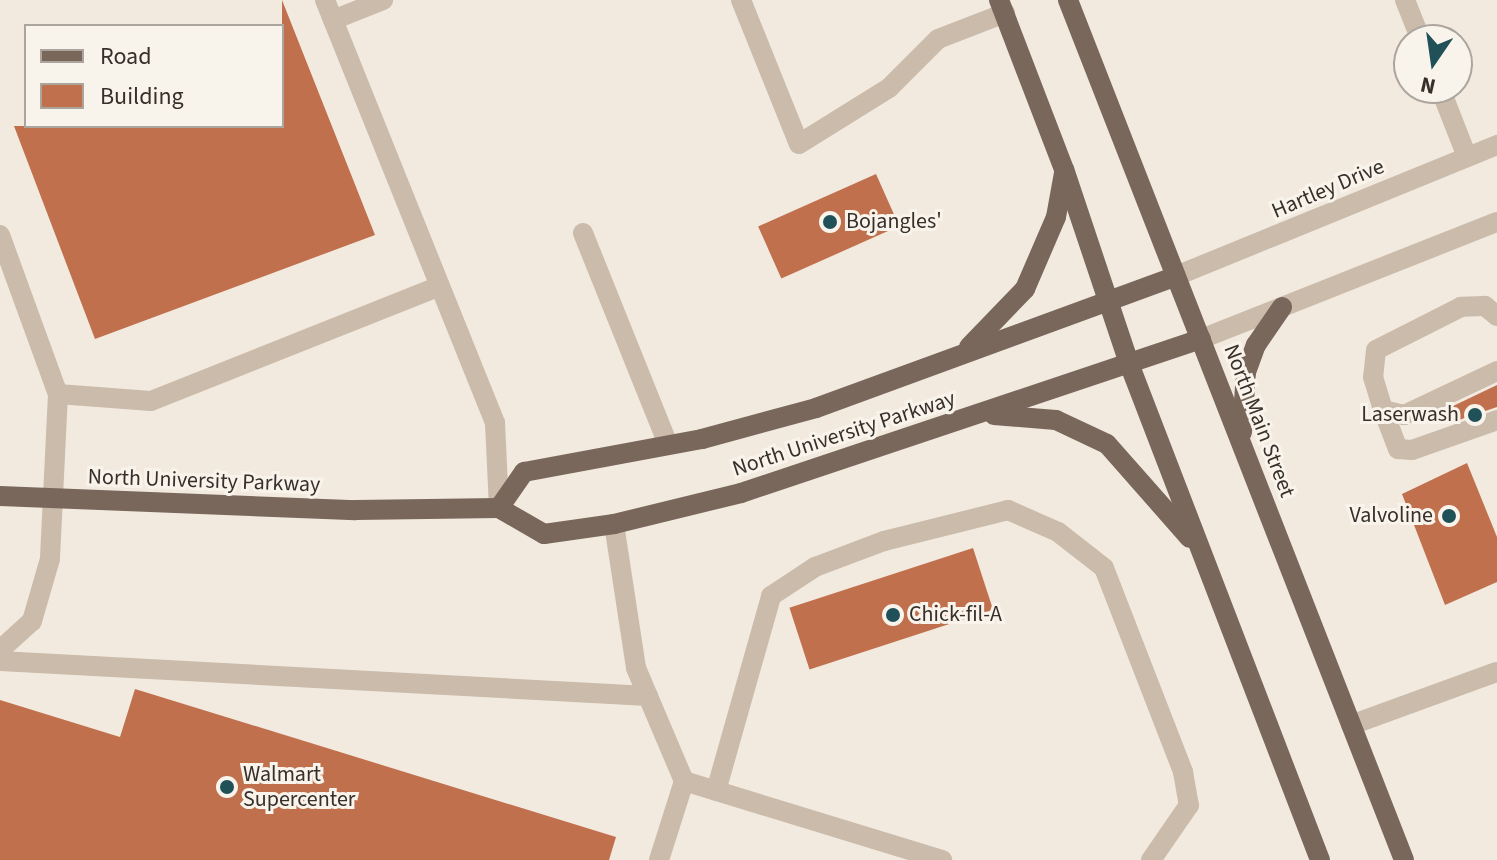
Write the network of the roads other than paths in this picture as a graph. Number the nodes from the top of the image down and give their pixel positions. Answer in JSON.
{"nodes":[{"id":1,"x":325,"y":0,"type":"edge"},
{"id":2,"x":383,"y":0,"type":"edge"},
{"id":3,"x":741,"y":0,"type":"edge"},
{"id":4,"x":1068,"y":0,"type":"edge"},
{"id":5,"x":1405,"y":0,"type":"edge"},
{"id":6,"x":1002,"y":7,"type":"edge"},
{"id":7,"x":333,"y":20,"type":"junction"},
{"id":8,"x":1415,"y":24,"type":"edge"},
{"id":9,"x":1446,"y":104,"type":"edge"},
{"id":10,"x":1497,"y":145,"type":"edge"},
{"id":11,"x":1467,"y":157,"type":"junction"},
{"id":12,"x":1064,"y":169,"type":"junction"},
{"id":13,"x":1497,"y":222,"type":"edge"},
{"id":14,"x":583,"y":233,"type":"dead end"},
{"id":15,"x":0,"y":235,"type":"edge"},
{"id":16,"x":1176,"y":276,"type":"junction"},
{"id":17,"x":437,"y":287,"type":"junction"},
{"id":18,"x":1110,"y":300,"type":"junction"},
{"id":19,"x":1282,"y":307,"type":"junction"},
{"id":20,"x":1497,"y":316,"type":"edge"},
{"id":21,"x":1201,"y":339,"type":"junction"},
{"id":22,"x":966,"y":350,"type":"junction"},
{"id":23,"x":1130,"y":366,"type":"junction"},
{"id":24,"x":1497,"y":371,"type":"edge"},
{"id":25,"x":58,"y":394,"type":"junction"},
{"id":26,"x":1383,"y":410,"type":"junction"},
{"id":27,"x":983,"y":414,"type":"junction"},
{"id":28,"x":1497,"y":420,"type":"edge"},
{"id":29,"x":1241,"y":440,"type":"junction"},
{"id":30,"x":668,"y":444,"type":"junction"},
{"id":31,"x":0,"y":496,"type":"edge"},
{"id":32,"x":52,"y":501,"type":"junction"},
{"id":33,"x":499,"y":508,"type":"junction"},
{"id":34,"x":614,"y":524,"type":"junction"},
{"id":35,"x":1202,"y":554,"type":"junction"},
{"id":36,"x":0,"y":650,"type":"edge"},
{"id":37,"x":0,"y":661,"type":"edge"},
{"id":38,"x":1497,"y":672,"type":"edge"},
{"id":39,"x":648,"y":696,"type":"junction"},
{"id":40,"x":1351,"y":725,"type":"junction"},
{"id":41,"x":684,"y":781,"type":"junction"},
{"id":42,"x":716,"y":791,"type":"junction"},
{"id":43,"x":659,"y":860,"type":"edge"},
{"id":44,"x":942,"y":860,"type":"edge"},
{"id":45,"x":1151,"y":860,"type":"edge"},
{"id":46,"x":1320,"y":860,"type":"edge"},
{"id":47,"x":1404,"y":860,"type":"edge"}],
"edges":[{"from":1,"to":7,"type":"street"},
{"from":2,"to":7,"type":"street"},
{"from":3,"to":6,"type":"street"},
{"from":4,"to":16,"type":"main road","name":"North Main Street"},
{"from":5,"to":8,"type":"street"},
{"from":6,"to":12,"type":"main road"},
{"from":7,"to":17,"type":"street"},
{"from":9,"to":11,"type":"street"},
{"from":10,"to":11,"type":"street","name":"Hartley Drive"},
{"from":11,"to":16,"type":"street","name":"Hartley Drive"},
{"from":12,"to":18,"type":"main road"},
{"from":12,"to":22,"type":"main road"},
{"from":13,"to":19,"type":"street"},
{"from":14,"to":30,"type":"street"},
{"from":15,"to":25,"type":"street"},
{"from":16,"to":18,"type":"main road","name":"North University Parkway"},
{"from":16,"to":21,"type":"main road","name":"North Main Street"},
{"from":17,"to":25,"type":"street"},
{"from":17,"to":33,"type":"street"},
{"from":18,"to":22,"type":"main road","name":"North University Parkway"},
{"from":18,"to":23,"type":"main road"},
{"from":19,"to":21,"type":"street"},
{"from":19,"to":29,"type":"main road"},
{"from":20,"to":26,"type":"street"},
{"from":21,"to":23,"type":"main road","name":"North University Parkway"},
{"from":21,"to":29,"type":"main road","name":"North Main Street"},
{"from":22,"to":30,"type":"main road","name":"North University Parkway"},
{"from":23,"to":27,"type":"main road","name":"North University Parkway"},
{"from":23,"to":35,"type":"main road"},
{"from":24,"to":26,"type":"street"},
{"from":25,"to":32,"type":"street"},
{"from":26,"to":28,"type":"street"},
{"from":27,"to":34,"type":"main road","name":"North University Parkway"},
{"from":27,"to":35,"type":"main road"},
{"from":29,"to":40,"type":"main road","name":"North Main Street"},
{"from":30,"to":33,"type":"main road","name":"North University Parkway"},
{"from":31,"to":32,"type":"main road","name":"North University Parkway"},
{"from":32,"to":33,"type":"main road","name":"North University Parkway"},
{"from":32,"to":36,"type":"street"},
{"from":33,"to":34,"type":"main road","name":"North University Parkway"},
{"from":34,"to":39,"type":"street"},
{"from":35,"to":46,"type":"main road"},
{"from":37,"to":39,"type":"street"},
{"from":38,"to":40,"type":"street"},
{"from":39,"to":41,"type":"street"},
{"from":40,"to":47,"type":"main road","name":"North Main Street"},
{"from":41,"to":42,"type":"street"},
{"from":41,"to":43,"type":"street"},
{"from":42,"to":44,"type":"street"},
{"from":42,"to":45,"type":"street"}]}
